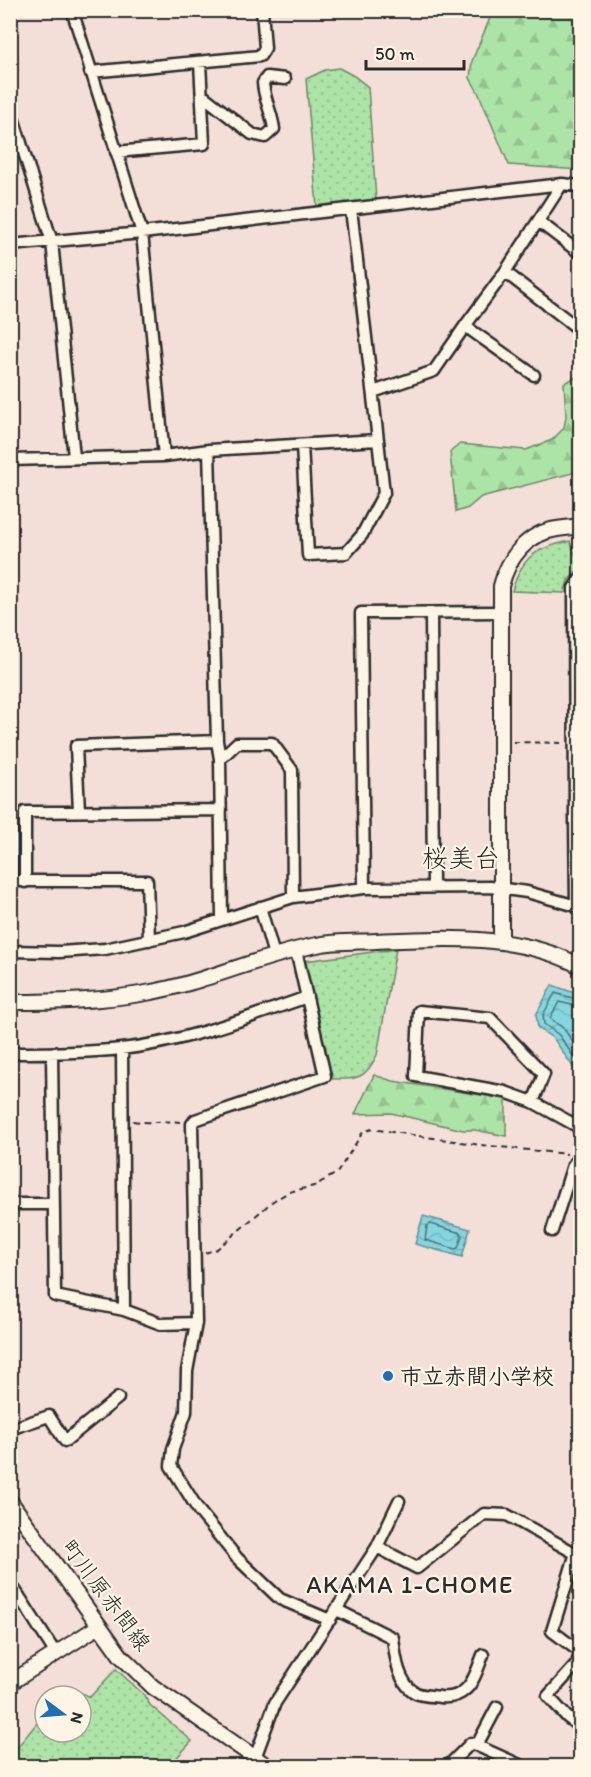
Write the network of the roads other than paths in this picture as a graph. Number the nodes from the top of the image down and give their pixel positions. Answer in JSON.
{"nodes":[{"id":1,"x":72,"y":10,"type":"edge"},
{"id":2,"x":262,"y":10,"type":"edge"},
{"id":3,"x":200,"y":62,"type":"junction"},
{"id":4,"x":90,"y":72,"type":"junction"},
{"id":5,"x":285,"y":79,"type":"dead end"},
{"id":6,"x":202,"y":95,"type":"junction"},
{"id":7,"x":10,"y":108,"type":"edge"},
{"id":8,"x":116,"y":152,"type":"junction"},
{"id":9,"x":562,"y":184,"type":"junction"},
{"id":10,"x":580,"y":186,"type":"edge"},
{"id":11,"x":351,"y":209,"type":"junction"},
{"id":12,"x":538,"y":221,"type":"junction"},
{"id":13,"x":142,"y":233,"type":"junction"},
{"id":14,"x":52,"y":242,"type":"junction"},
{"id":15,"x":10,"y":245,"type":"edge"},
{"id":16,"x":580,"y":253,"type":"edge"},
{"id":17,"x":505,"y":272,"type":"junction"},
{"id":18,"x":465,"y":326,"type":"junction"},
{"id":19,"x":580,"y":330,"type":"edge"},
{"id":20,"x":534,"y":375,"type":"dead end"},
{"id":21,"x":372,"y":392,"type":"junction"},
{"id":22,"x":378,"y":440,"type":"junction"},
{"id":23,"x":302,"y":445,"type":"junction"},
{"id":24,"x":209,"y":450,"type":"junction"},
{"id":25,"x":164,"y":456,"type":"junction"},
{"id":26,"x":74,"y":457,"type":"junction"},
{"id":27,"x":10,"y":460,"type":"edge"},
{"id":28,"x":580,"y":526,"type":"edge"},
{"id":29,"x":580,"y":579,"type":"edge"},
{"id":30,"x":500,"y":612,"type":"junction"},
{"id":31,"x":431,"y":613,"type":"junction"},
{"id":32,"x":217,"y":741,"type":"junction"},
{"id":33,"x":220,"y":759,"type":"junction"},
{"id":34,"x":221,"y":810,"type":"junction"},
{"id":35,"x":79,"y":811,"type":"junction"},
{"id":36,"x":578,"y":819,"type":"edge"},
{"id":37,"x":10,"y":881,"type":"edge"},
{"id":38,"x":25,"y":882,"type":"junction"},
{"id":39,"x":432,"y":887,"type":"junction"},
{"id":40,"x":364,"y":888,"type":"junction"},
{"id":41,"x":501,"y":888,"type":"junction"},
{"id":42,"x":293,"y":897,"type":"junction"},
{"id":43,"x":578,"y":906,"type":"edge"},
{"id":44,"x":260,"y":907,"type":"junction"},
{"id":45,"x":222,"y":918,"type":"junction"},
{"id":46,"x":149,"y":940,"type":"junction"},
{"id":47,"x":501,"y":942,"type":"junction"},
{"id":48,"x":296,"y":950,"type":"junction"},
{"id":49,"x":10,"y":951,"type":"edge"},
{"id":50,"x":274,"y":956,"type":"junction"},
{"id":51,"x":580,"y":966,"type":"edge"},
{"id":52,"x":307,"y":997,"type":"junction"},
{"id":53,"x":10,"y":1002,"type":"edge"},
{"id":54,"x":122,"y":1049,"type":"junction"},
{"id":55,"x":10,"y":1053,"type":"edge"},
{"id":56,"x":52,"y":1053,"type":"junction"},
{"id":57,"x":532,"y":1102,"type":"junction"},
{"id":58,"x":580,"y":1131,"type":"edge"},
{"id":59,"x":580,"y":1156,"type":"edge"},
{"id":60,"x":10,"y":1204,"type":"edge"},
{"id":61,"x":54,"y":1204,"type":"junction"},
{"id":62,"x":552,"y":1231,"type":"dead end"},
{"id":63,"x":124,"y":1310,"type":"junction"},
{"id":64,"x":196,"y":1323,"type":"junction"},
{"id":65,"x":118,"y":1398,"type":"dead end"},
{"id":66,"x":10,"y":1430,"type":"edge"},
{"id":67,"x":10,"y":1501,"type":"edge"},
{"id":68,"x":399,"y":1501,"type":"dead end"},
{"id":69,"x":377,"y":1547,"type":"junction"},
{"id":70,"x":578,"y":1555,"type":"edge"},
{"id":71,"x":10,"y":1592,"type":"edge"},
{"id":72,"x":337,"y":1610,"type":"junction"},
{"id":73,"x":330,"y":1620,"type":"junction"},
{"id":74,"x":99,"y":1626,"type":"junction"},
{"id":75,"x":56,"y":1654,"type":"junction"},
{"id":76,"x":483,"y":1655,"type":"dead end"},
{"id":77,"x":10,"y":1683,"type":"edge"},
{"id":78,"x":497,"y":1707,"type":"dead end"},
{"id":79,"x":580,"y":1727,"type":"edge"},
{"id":80,"x":477,"y":1745,"type":"junction"},
{"id":81,"x":255,"y":1758,"type":"junction"},
{"id":82,"x":267,"y":1767,"type":"edge"},
{"id":83,"x":448,"y":1767,"type":"edge"},
{"id":84,"x":522,"y":1767,"type":"edge"}],
"edges":[{"from":1,"to":4,"type":"street"},
{"from":2,"to":3,"type":"street"},
{"from":3,"to":4,"type":"street"},
{"from":3,"to":6,"type":"street"},
{"from":4,"to":8,"type":"street"},
{"from":5,"to":6,"type":"street"},
{"from":6,"to":8,"type":"street"},
{"from":7,"to":14,"type":"street"},
{"from":8,"to":13,"type":"street"},
{"from":9,"to":10,"type":"street"},
{"from":9,"to":11,"type":"street"},
{"from":9,"to":12,"type":"street"},
{"from":11,"to":13,"type":"street"},
{"from":11,"to":21,"type":"street"},
{"from":12,"to":16,"type":"street"},
{"from":12,"to":17,"type":"street"},
{"from":13,"to":14,"type":"street"},
{"from":13,"to":25,"type":"street"},
{"from":14,"to":15,"type":"street"},
{"from":14,"to":26,"type":"street"},
{"from":17,"to":18,"type":"street"},
{"from":17,"to":19,"type":"street"},
{"from":18,"to":20,"type":"street"},
{"from":18,"to":21,"type":"street"},
{"from":21,"to":22,"type":"street"},
{"from":22,"to":23,"type":"street"},
{"from":22,"to":23,"type":"street"},
{"from":23,"to":24,"type":"street"},
{"from":24,"to":25,"type":"street"},
{"from":24,"to":32,"type":"street"},
{"from":25,"to":26,"type":"street"},
{"from":26,"to":27,"type":"street"},
{"from":28,"to":30,"type":"street"},
{"from":29,"to":36,"type":"street"},
{"from":30,"to":31,"type":"street"},
{"from":30,"to":41,"type":"street"},
{"from":31,"to":39,"type":"street"},
{"from":31,"to":40,"type":"street"},
{"from":32,"to":33,"type":"street"},
{"from":32,"to":35,"type":"street"},
{"from":33,"to":34,"type":"street"},
{"from":33,"to":42,"type":"street"},
{"from":34,"to":35,"type":"street"},
{"from":34,"to":45,"type":"street"},
{"from":35,"to":38,"type":"street"},
{"from":36,"to":43,"type":"street"},
{"from":37,"to":38,"type":"street"},
{"from":38,"to":46,"type":"street"},
{"from":39,"to":40,"type":"street"},
{"from":39,"to":41,"type":"street"},
{"from":40,"to":42,"type":"street"},
{"from":41,"to":43,"type":"street"},
{"from":41,"to":47,"type":"street"},
{"from":42,"to":44,"type":"street"},
{"from":44,"to":45,"type":"street"},
{"from":44,"to":50,"type":"street"},
{"from":45,"to":46,"type":"street"},
{"from":46,"to":49,"type":"street"},
{"from":47,"to":48,"type":"street"},
{"from":47,"to":51,"type":"street"},
{"from":48,"to":50,"type":"street"},
{"from":48,"to":52,"type":"street"},
{"from":50,"to":53,"type":"street"},
{"from":52,"to":54,"type":"street"},
{"from":52,"to":64,"type":"street"},
{"from":54,"to":56,"type":"street"},
{"from":54,"to":63,"type":"street"},
{"from":55,"to":56,"type":"street"},
{"from":56,"to":61,"type":"street"},
{"from":57,"to":57,"type":"street"},
{"from":57,"to":58,"type":"street"},
{"from":59,"to":62,"type":"street"},
{"from":60,"to":61,"type":"street"},
{"from":61,"to":63,"type":"street"},
{"from":63,"to":64,"type":"street"},
{"from":64,"to":73,"type":"street"},
{"from":65,"to":66,"type":"street"},
{"from":67,"to":74,"type":"street","name":"町川原赤間線"},
{"from":68,"to":69,"type":"street"},
{"from":69,"to":70,"type":"street"},
{"from":69,"to":72,"type":"street"},
{"from":70,"to":79,"type":"street"},
{"from":71,"to":75,"type":"street"},
{"from":72,"to":73,"type":"street"},
{"from":72,"to":76,"type":"street"},
{"from":73,"to":81,"type":"street"},
{"from":74,"to":75,"type":"street"},
{"from":74,"to":81,"type":"street","name":"町川原赤間線"},
{"from":75,"to":77,"type":"street"},
{"from":78,"to":80,"type":"street"},
{"from":80,"to":83,"type":"street"},
{"from":80,"to":84,"type":"street"},
{"from":81,"to":82,"type":"street","name":"町川原赤間線"}]}
